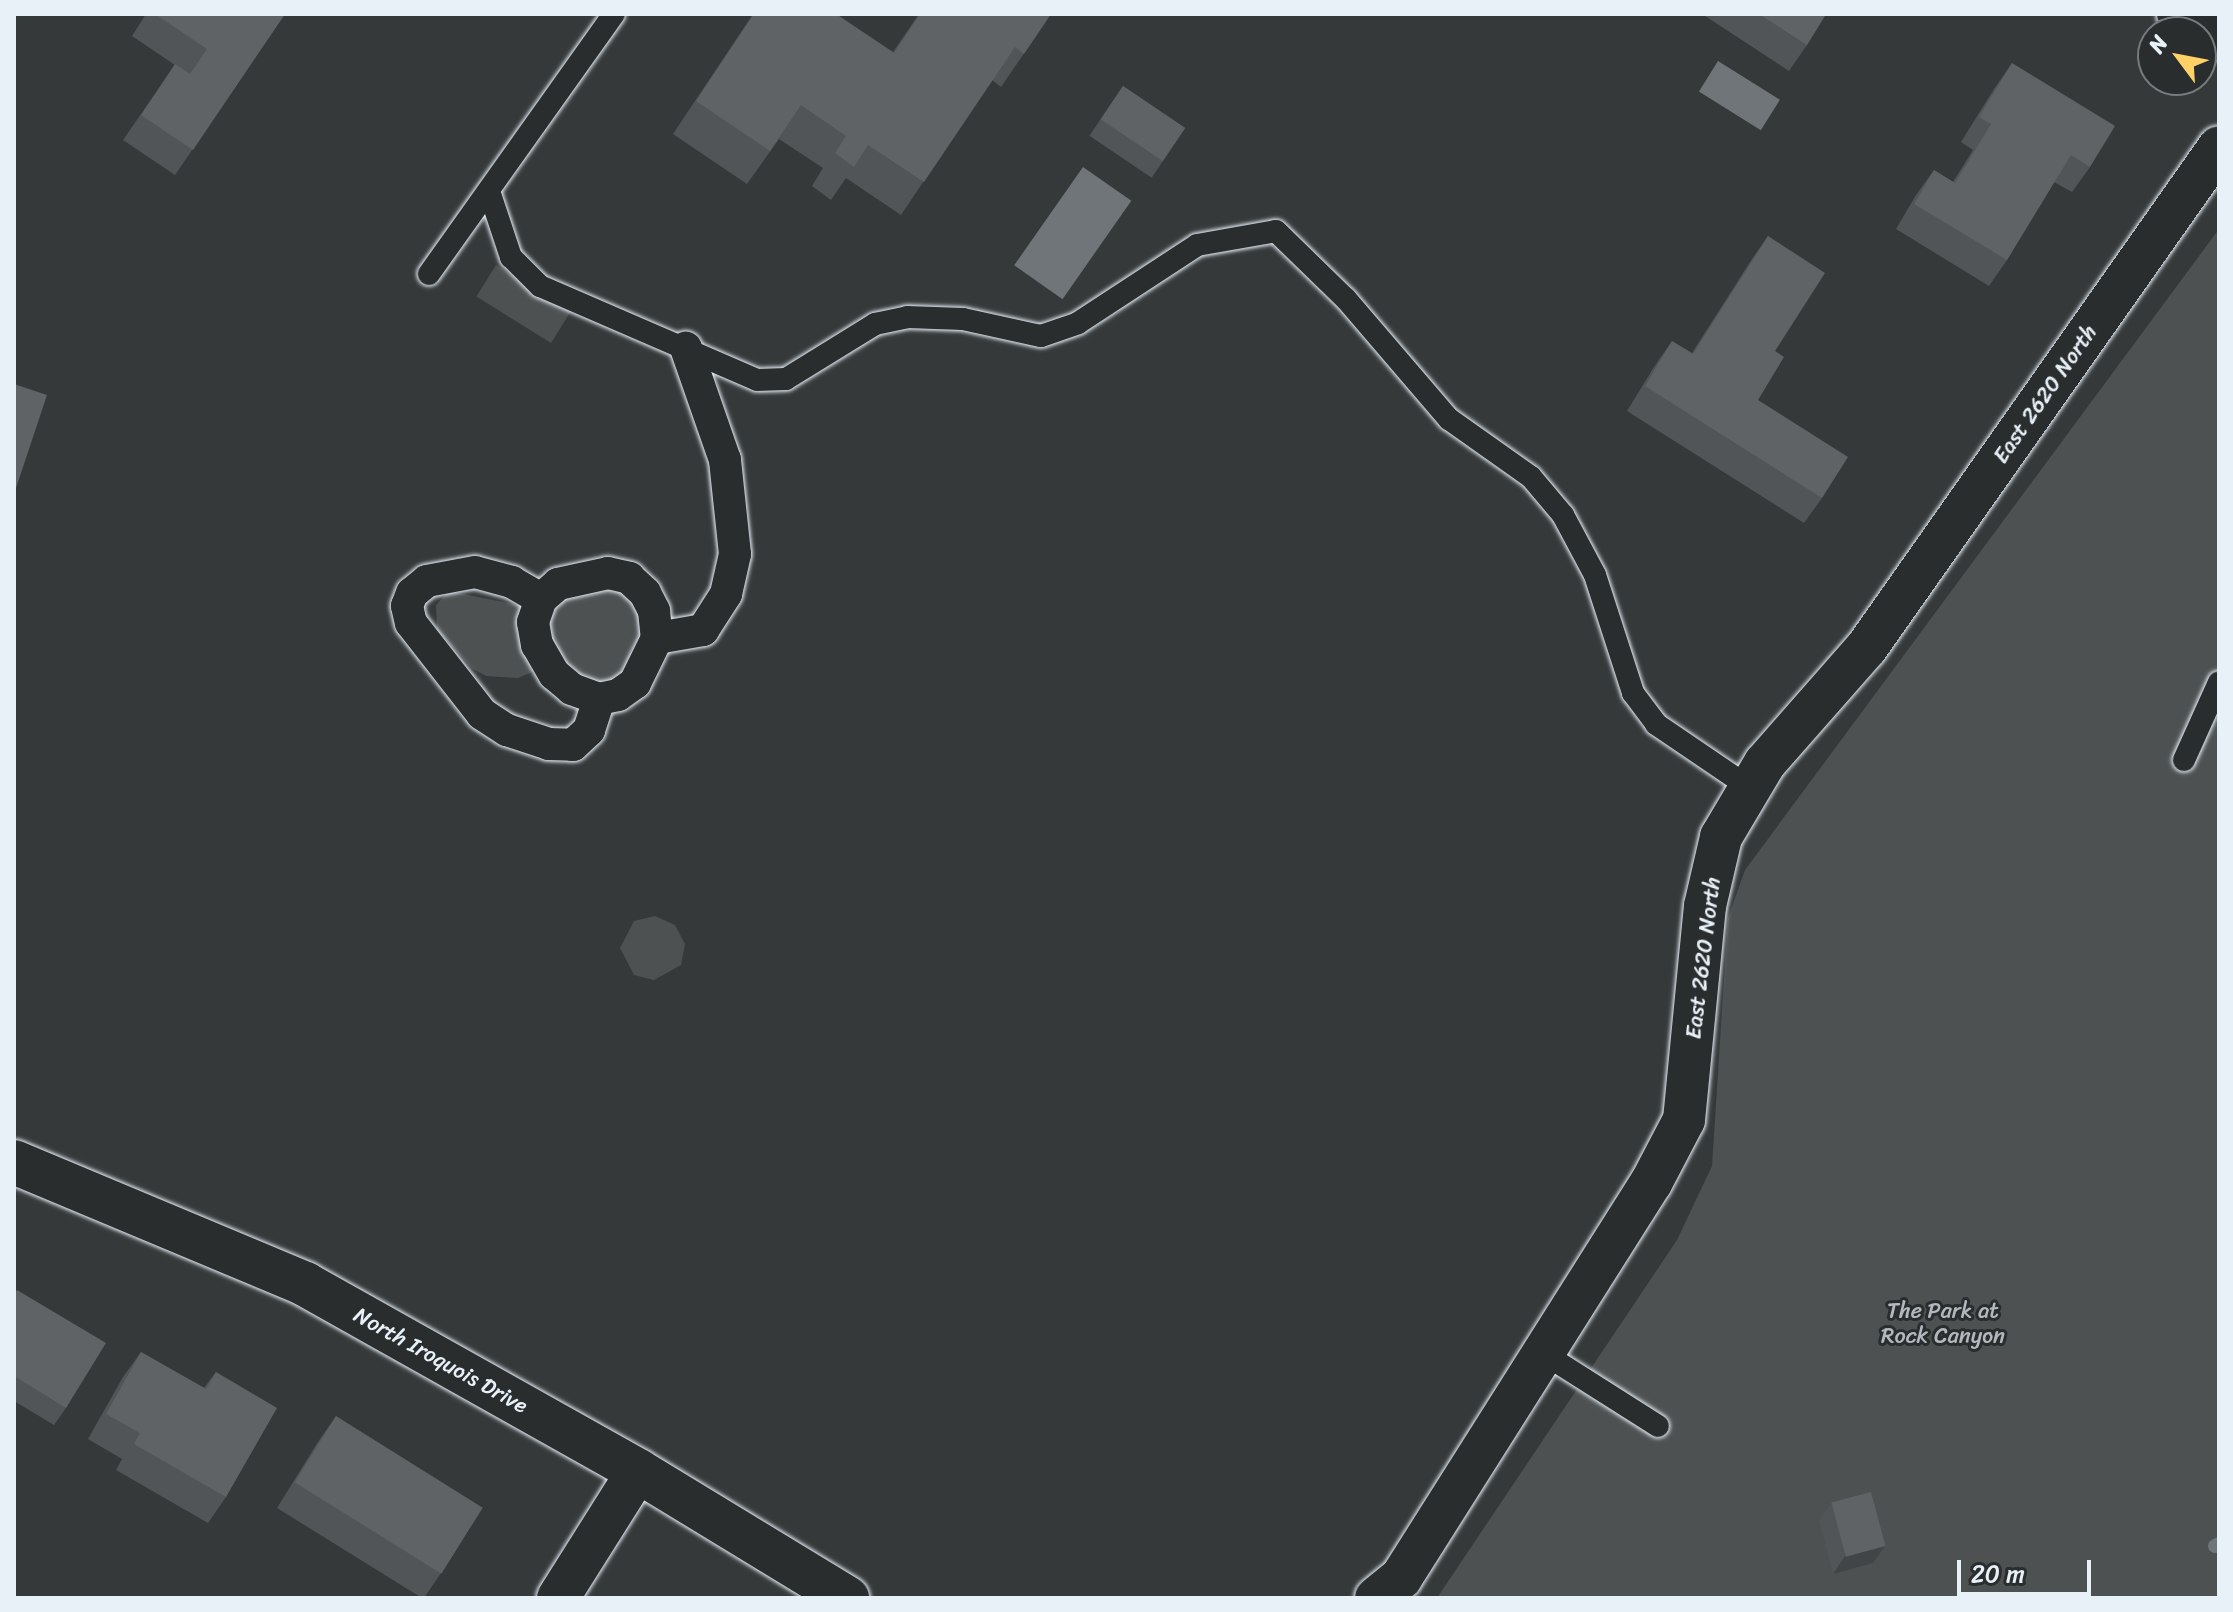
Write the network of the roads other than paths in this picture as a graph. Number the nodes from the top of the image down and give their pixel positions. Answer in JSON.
{"nodes":[{"id":1,"x":614,"y":14,"type":"edge"},
{"id":2,"x":2178,"y":14,"type":"edge"},
{"id":3,"x":2219,"y":39,"type":"edge"},
{"id":4,"x":2219,"y":147,"type":"edge"},
{"id":5,"x":489,"y":191,"type":"junction"},
{"id":6,"x":429,"y":274,"type":"dead end"},
{"id":7,"x":686,"y":348,"type":"junction"},
{"id":8,"x":541,"y":599,"type":"junction"},
{"id":9,"x":657,"y":638,"type":"junction"},
{"id":10,"x":2219,"y":682,"type":"edge"},
{"id":11,"x":599,"y":699,"type":"junction"},
{"id":12,"x":2184,"y":760,"type":"dead end"},
{"id":13,"x":1750,"y":788,"type":"junction"},
{"id":14,"x":14,"y":1162,"type":"edge"},
{"id":15,"x":1543,"y":1353,"type":"junction"},
{"id":16,"x":1658,"y":1426,"type":"dead end"},
{"id":17,"x":638,"y":1471,"type":"junction"},
{"id":18,"x":558,"y":1598,"type":"edge"},
{"id":19,"x":847,"y":1598,"type":"edge"},
{"id":20,"x":1376,"y":1598,"type":"edge"}],
"edges":[{"from":1,"to":5,"type":"lane"},
{"from":2,"to":3,"type":"street"},
{"from":4,"to":13,"type":"street","name":"East 2620 North"},
{"from":5,"to":6,"type":"lane"},
{"from":5,"to":7,"type":"lane"},
{"from":7,"to":9,"type":"street"},
{"from":7,"to":13,"type":"lane"},
{"from":8,"to":9,"type":"street"},
{"from":8,"to":11,"type":"street"},
{"from":8,"to":11,"type":"street"},
{"from":9,"to":11,"type":"street"},
{"from":10,"to":12,"type":"lane"},
{"from":13,"to":15,"type":"street","name":"East 2620 North"},
{"from":14,"to":17,"type":"street","name":"North Iroquois Drive"},
{"from":15,"to":16,"type":"lane"},
{"from":15,"to":20,"type":"street","name":"East 2620 North"},
{"from":17,"to":18,"type":"street"},
{"from":17,"to":19,"type":"street","name":"North Iroquois Drive"}]}
